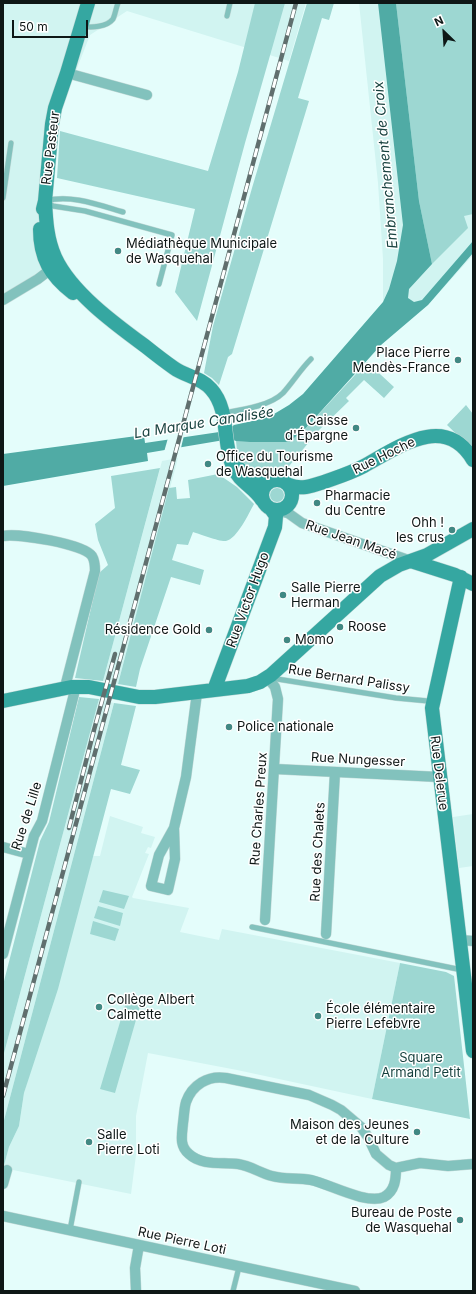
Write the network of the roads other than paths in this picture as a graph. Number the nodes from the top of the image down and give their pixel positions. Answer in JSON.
{"nodes":[{"id":1,"x":88,"y":3,"type":"edge"},
{"id":2,"x":97,"y":3,"type":"edge"},
{"id":3,"x":118,"y":3,"type":"edge"},
{"id":4,"x":230,"y":3,"type":"edge"},
{"id":5,"x":227,"y":16,"type":"dead end"},
{"id":6,"x":85,"y":27,"type":"junction"},
{"id":7,"x":68,"y":73,"type":"junction"},
{"id":8,"x":147,"y":96,"type":"dead end"},
{"id":9,"x":11,"y":143,"type":"dead end"},
{"id":10,"x":3,"y":198,"type":"edge"},
{"id":11,"x":45,"y":201,"type":"junction"},
{"id":12,"x":123,"y":212,"type":"dead end"},
{"id":13,"x":54,"y":266,"type":"junction"},
{"id":14,"x":159,"y":284,"type":"dead end"},
{"id":15,"x":3,"y":300,"type":"edge"},
{"id":16,"x":311,"y":359,"type":"dead end"},
{"id":17,"x":200,"y":381,"type":"joint"},
{"id":18,"x":224,"y":418,"type":"junction"},
{"id":19,"x":229,"y":451,"type":"junction"},
{"id":20,"x":473,"y":460,"type":"edge"},
{"id":21,"x":270,"y":481,"type":"junction"},
{"id":22,"x":289,"y":485,"type":"junction"},
{"id":23,"x":271,"y":507,"type":"junction"},
{"id":24,"x":473,"y":529,"type":"edge"},
{"id":25,"x":3,"y":536,"type":"edge"},
{"id":26,"x":406,"y":561,"type":"junction"},
{"id":27,"x":463,"y":579,"type":"edge"},
{"id":28,"x":268,"y":678,"type":"junction"},
{"id":29,"x":71,"y":687,"type":"junction"},
{"id":30,"x":214,"y":690,"type":"junction"},
{"id":31,"x":197,"y":693,"type":"junction"},
{"id":32,"x":3,"y":701,"type":"edge"},
{"id":33,"x":428,"y":702,"type":"dead end"},
{"id":34,"x":274,"y":769,"type":"junction"},
{"id":35,"x":336,"y":772,"type":"junction"},
{"id":36,"x":439,"y":777,"type":"junction"},
{"id":37,"x":174,"y":828,"type":"junction"},
{"id":38,"x":3,"y":847,"type":"edge"},
{"id":39,"x":29,"y":854,"type":"junction"},
{"id":40,"x":265,"y":920,"type":"dead end"},
{"id":41,"x":252,"y":927,"type":"dead end"},
{"id":42,"x":326,"y":934,"type":"dead end"},
{"id":43,"x":466,"y":941,"type":"edge"},
{"id":44,"x":3,"y":952,"type":"edge"},
{"id":45,"x":464,"y":970,"type":"junction"},
{"id":46,"x":473,"y":1051,"type":"edge"},
{"id":47,"x":473,"y":1164,"type":"edge"},
{"id":48,"x":396,"y":1168,"type":"junction"},
{"id":49,"x":7,"y":1170,"type":"dead end"},
{"id":50,"x":79,"y":1182,"type":"dead end"},
{"id":51,"x":3,"y":1184,"type":"edge"},
{"id":52,"x":3,"y":1216,"type":"edge"},
{"id":53,"x":70,"y":1231,"type":"junction"},
{"id":54,"x":139,"y":1245,"type":"junction"},
{"id":55,"x":239,"y":1267,"type":"junction"},
{"id":56,"x":136,"y":1291,"type":"edge"},
{"id":57,"x":233,"y":1291,"type":"edge"},
{"id":58,"x":355,"y":1291,"type":"edge"}],
"edges":[{"from":1,"to":6,"type":"street"},
{"from":2,"to":6,"type":"street"},
{"from":3,"to":6,"type":"lane"},
{"from":4,"to":5,"type":"lane"},
{"from":6,"to":7,"type":"street","name":"Rue Pasteur"},
{"from":7,"to":8,"type":"street"},
{"from":7,"to":11,"type":"street","name":"Rue Pasteur"},
{"from":9,"to":10,"type":"lane"},
{"from":11,"to":12,"type":"lane"},
{"from":11,"to":13,"type":"street","name":"Rue Pasteur"},
{"from":11,"to":14,"type":"lane"},
{"from":13,"to":15,"type":"street"},
{"from":13,"to":17,"type":"street","name":"Rue Pasteur"},
{"from":16,"to":18,"type":"lane"},
{"from":17,"to":18,"type":"street","name":"Rue Jean Macé"},
{"from":18,"to":19,"type":"street","name":"Rue Jean Macé"},
{"from":19,"to":21,"type":"street","name":"Rue Jean Macé"},
{"from":19,"to":23,"type":"street","name":"Rue Jean Macé"},
{"from":20,"to":22,"type":"street","name":"Rue Hoche"},
{"from":21,"to":22,"type":"street"},
{"from":21,"to":23,"type":"street"},
{"from":22,"to":23,"type":"street"},
{"from":23,"to":26,"type":"street","name":"Rue Jean Macé"},
{"from":23,"to":30,"type":"street","name":"Rue Victor Hugo"},
{"from":24,"to":26,"type":"street"},
{"from":25,"to":29,"type":"street","name":"Rue de Lille"},
{"from":26,"to":27,"type":"street"},
{"from":26,"to":28,"type":"street"},
{"from":27,"to":36,"type":"street","name":"Rue Delerue"},
{"from":28,"to":30,"type":"street"},
{"from":28,"to":33,"type":"lane","name":"Rue Bernard Palissy"},
{"from":28,"to":34,"type":"street","name":"Rue Charles Preux"},
{"from":29,"to":31,"type":"street"},
{"from":29,"to":32,"type":"street"},
{"from":29,"to":39,"type":"street","name":"Rue de Lille"},
{"from":30,"to":31,"type":"street"},
{"from":31,"to":37,"type":"street"},
{"from":34,"to":35,"type":"street","name":"Rue Nungesser"},
{"from":34,"to":40,"type":"street","name":"Rue Charles Preux"},
{"from":35,"to":36,"type":"street","name":"Rue Nungesser"},
{"from":35,"to":42,"type":"street","name":"Rue des Chalets"},
{"from":36,"to":43,"type":"street","name":"Rue Delerue"},
{"from":37,"to":37,"type":"street"},
{"from":38,"to":39,"type":"street"},
{"from":39,"to":44,"type":"street","name":"Rue de Lille"},
{"from":41,"to":45,"type":"lane"},
{"from":43,"to":45,"type":"street","name":"Rue Delerue"},
{"from":45,"to":46,"type":"street","name":"Rue Delerue"},
{"from":47,"to":48,"type":"street"},
{"from":48,"to":48,"type":"street"},
{"from":49,"to":51,"type":"street"},
{"from":50,"to":53,"type":"lane"},
{"from":52,"to":53,"type":"street","name":"Rue Pierre Loti"},
{"from":53,"to":54,"type":"street","name":"Rue Pierre Loti"},
{"from":54,"to":55,"type":"street","name":"Rue Pierre Loti"},
{"from":54,"to":56,"type":"street"},
{"from":55,"to":57,"type":"lane"},
{"from":55,"to":58,"type":"street","name":"Rue Pierre Loti"}]}
